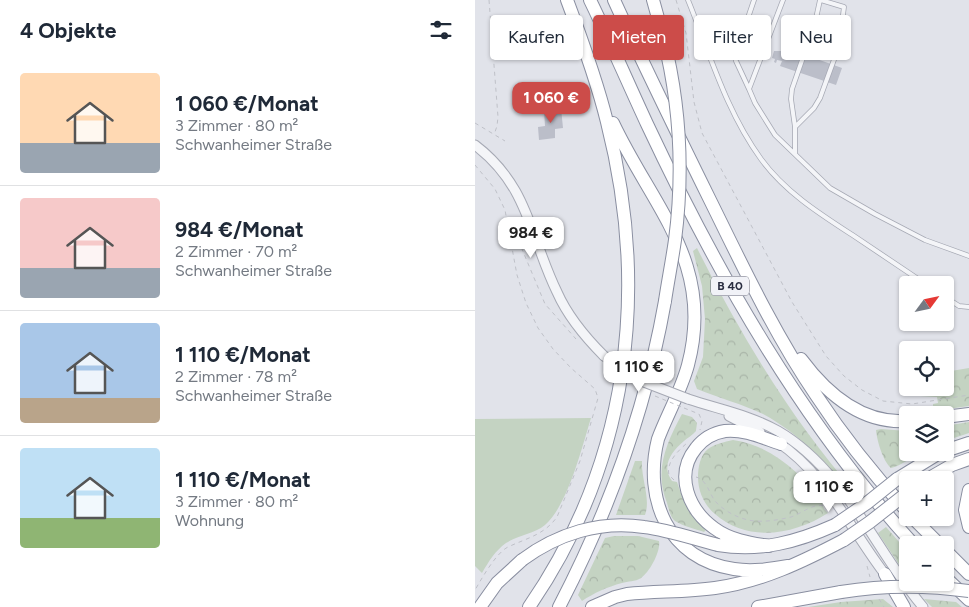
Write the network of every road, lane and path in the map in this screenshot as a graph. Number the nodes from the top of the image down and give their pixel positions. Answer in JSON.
{"nodes":[{"id":1,"x":489,"y":0,"type":"edge"},
{"id":2,"x":567,"y":0,"type":"edge"},
{"id":3,"x":591,"y":0,"type":"edge"},
{"id":4,"x":614,"y":0,"type":"edge"},
{"id":5,"x":653,"y":0,"type":"edge"},
{"id":6,"x":675,"y":0,"type":"edge"},
{"id":7,"x":688,"y":0,"type":"edge"},
{"id":8,"x":755,"y":0,"type":"edge"},
{"id":9,"x":783,"y":0,"type":"edge"},
{"id":10,"x":821,"y":0,"type":"edge"},
{"id":11,"x":749,"y":89,"type":"junction"},
{"id":12,"x":600,"y":96,"type":"junction"},
{"id":13,"x":475,"y":123,"type":"edge"},
{"id":14,"x":795,"y":128,"type":"junction"},
{"id":15,"x":494,"y":136,"type":"junction"},
{"id":16,"x":505,"y":141,"type":"dead end"},
{"id":17,"x":475,"y":145,"type":"edge"},
{"id":18,"x":795,"y":154,"type":"junction"},
{"id":19,"x":475,"y":165,"type":"edge"},
{"id":20,"x":969,"y":256,"type":"edge"},
{"id":21,"x":913,"y":276,"type":"edge"},
{"id":22,"x":954,"y":303,"type":"edge"},
{"id":23,"x":969,"y":307,"type":"edge"},
{"id":24,"x":766,"y":310,"type":"junction"},
{"id":25,"x":969,"y":395,"type":"edge"},
{"id":26,"x":711,"y":407,"type":"junction"},
{"id":27,"x":684,"y":408,"type":"dead end"},
{"id":28,"x":969,"y":414,"type":"edge"},
{"id":29,"x":954,"y":416,"type":"edge"},
{"id":30,"x":899,"y":421,"type":"edge"},
{"id":31,"x":699,"y":432,"type":"dead end"},
{"id":32,"x":691,"y":440,"type":"dead end"},
{"id":33,"x":969,"y":443,"type":"edge"},
{"id":34,"x":781,"y":444,"type":"junction"},
{"id":35,"x":954,"y":448,"type":"edge"},
{"id":36,"x":969,"y":459,"type":"edge"},
{"id":37,"x":926,"y":461,"type":"edge"},
{"id":38,"x":942,"y":471,"type":"edge"},
{"id":39,"x":675,"y":480,"type":"dead end"},
{"id":40,"x":969,"y":490,"type":"edge"},
{"id":41,"x":899,"y":499,"type":"edge"},
{"id":42,"x":899,"y":502,"type":"edge"},
{"id":43,"x":921,"y":526,"type":"edge"},
{"id":44,"x":969,"y":527,"type":"edge"},
{"id":45,"x":906,"y":536,"type":"edge"},
{"id":46,"x":931,"y":536,"type":"edge"},
{"id":47,"x":769,"y":546,"type":"junction"},
{"id":48,"x":954,"y":559,"type":"edge"},
{"id":49,"x":787,"y":566,"type":"junction"},
{"id":50,"x":885,"y":574,"type":"junction"},
{"id":51,"x":969,"y":574,"type":"edge"},
{"id":52,"x":954,"y":586,"type":"edge"},
{"id":53,"x":476,"y":587,"type":"edge"},
{"id":54,"x":475,"y":590,"type":"edge"},
{"id":55,"x":969,"y":592,"type":"edge"},
{"id":56,"x":969,"y":600,"type":"edge"},
{"id":57,"x":480,"y":607,"type":"edge"},
{"id":58,"x":529,"y":607,"type":"edge"},
{"id":59,"x":559,"y":607,"type":"edge"},
{"id":60,"x":592,"y":607,"type":"edge"},
{"id":61,"x":758,"y":607,"type":"edge"},
{"id":62,"x":905,"y":607,"type":"edge"},
{"id":63,"x":911,"y":607,"type":"edge"},
{"id":64,"x":923,"y":607,"type":"edge"}],
"edges":[{"from":1,"to":15,"type":"path"},
{"from":2,"to":12,"type":"highway"},
{"from":3,"to":45,"type":"highway","number":"B 40"},
{"from":4,"to":24,"type":"highway","number":"B 40"},
{"from":5,"to":59,"type":"highway","bridge":true},
{"from":6,"to":25,"type":"path"},
{"from":7,"to":21,"type":"lane"},
{"from":8,"to":11,"type":"lane"},
{"from":9,"to":11,"type":"lane"},
{"from":10,"to":14,"type":"lane"},
{"from":10,"to":14,"type":"lane"},
{"from":11,"to":18,"type":"lane"},
{"from":12,"to":49,"type":"highway"},
{"from":12,"to":58,"type":"highway"},
{"from":13,"to":15,"type":"path"},
{"from":14,"to":18,"type":"lane"},
{"from":15,"to":16,"type":"path"},
{"from":17,"to":26,"type":"street","bridge":true},
{"from":18,"to":20,"type":"lane"},
{"from":19,"to":53,"type":"path"},
{"from":22,"to":23,"type":"lane"},
{"from":24,"to":30,"type":"highway"},
{"from":24,"to":42,"type":"highway","number":"B 40"},
{"from":26,"to":34,"type":"street"},
{"from":26,"to":64,"type":"street"},
{"from":27,"to":31,"type":"path"},
{"from":28,"to":29,"type":"highway"},
{"from":32,"to":39,"type":"path"},
{"from":33,"to":35,"type":"highway"},
{"from":34,"to":47,"type":"highway"},
{"from":34,"to":50,"type":"street"},
{"from":36,"to":38,"type":"highway"},
{"from":37,"to":47,"type":"highway","bridge":true},
{"from":40,"to":44,"type":"highway"},
{"from":41,"to":49,"type":"highway","bridge":true},
{"from":43,"to":46,"type":"highway"},
{"from":47,"to":57,"type":"highway","bridge":true},
{"from":48,"to":51,"type":"highway"},
{"from":49,"to":60,"type":"highway"},
{"from":50,"to":62,"type":"highway"},
{"from":50,"to":63,"type":"street"},
{"from":52,"to":56,"type":"highway"},
{"from":53,"to":54,"type":"path"},
{"from":55,"to":61,"type":"highway","bridge":true}]}
